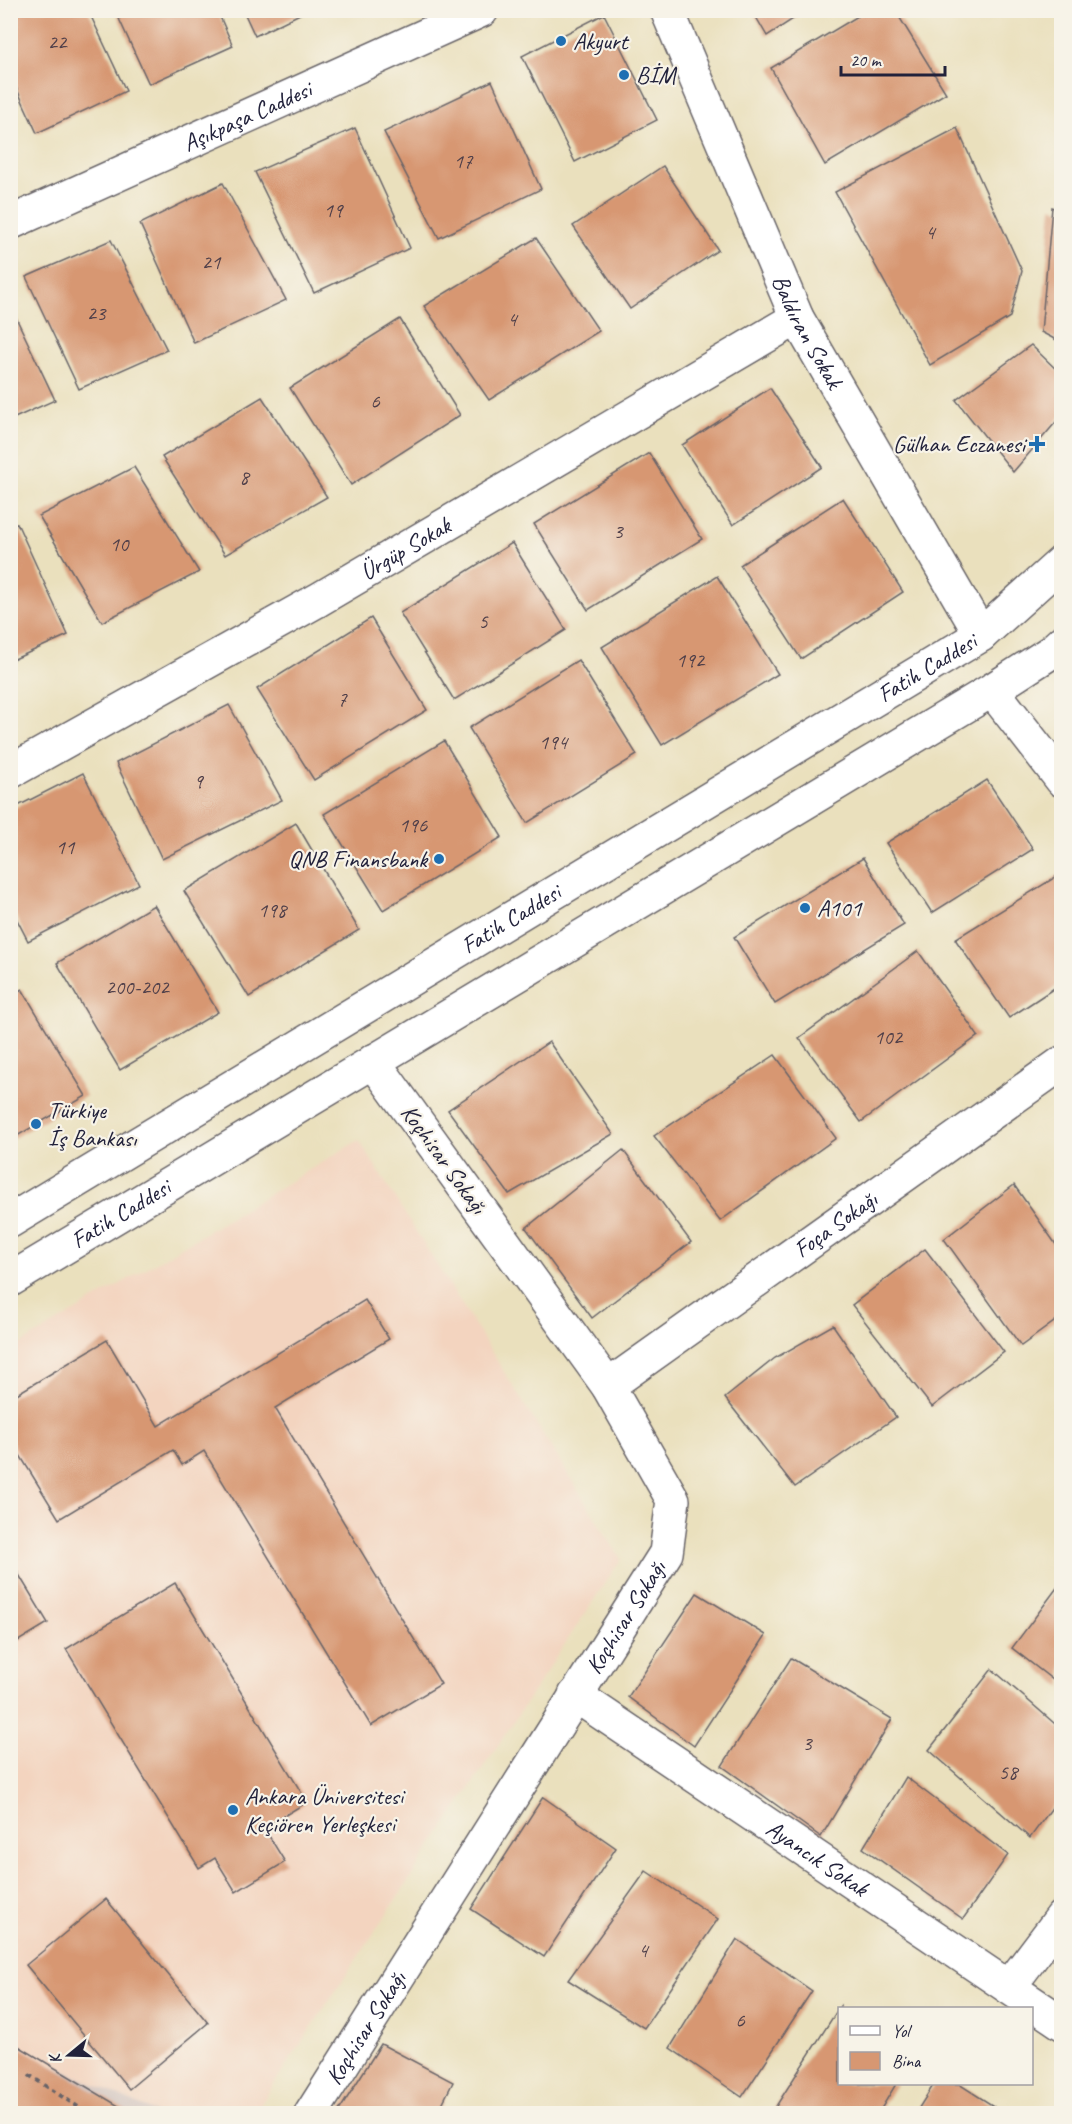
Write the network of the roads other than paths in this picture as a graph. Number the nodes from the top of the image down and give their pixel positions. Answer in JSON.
{"nodes":[{"id":1,"x":482,"y":10,"type":"edge"},
{"id":2,"x":667,"y":10,"type":"edge"},
{"id":3,"x":10,"y":223,"type":"edge"},
{"id":4,"x":797,"y":318,"type":"junction"},
{"id":5,"x":1062,"y":562,"type":"edge"},
{"id":6,"x":981,"y":635,"type":"junction"},
{"id":7,"x":1062,"y":642,"type":"edge"},
{"id":8,"x":992,"y":690,"type":"junction"},
{"id":9,"x":10,"y":772,"type":"edge"},
{"id":10,"x":1062,"y":780,"type":"edge"},
{"id":11,"x":373,"y":1061,"type":"junction"},
{"id":12,"x":1062,"y":1063,"type":"edge"},
{"id":13,"x":10,"y":1221,"type":"edge"},
{"id":14,"x":10,"y":1280,"type":"edge"},
{"id":15,"x":608,"y":1386,"type":"junction"},
{"id":16,"x":575,"y":1695,"type":"junction"},
{"id":17,"x":1062,"y":1917,"type":"edge"},
{"id":18,"x":1009,"y":1987,"type":"junction"},
{"id":19,"x":1062,"y":2022,"type":"edge"},
{"id":20,"x":311,"y":2114,"type":"edge"}],
"edges":[{"from":1,"to":3,"type":"street","name":"Aşıkpaşa Caddesi"},
{"from":2,"to":4,"type":"street","name":"Baldıran Sokak"},
{"from":4,"to":6,"type":"street","name":"Baldıran Sokak"},
{"from":4,"to":9,"type":"street","name":"Ürgüp Sokak"},
{"from":5,"to":6,"type":"street","name":"Fatih Caddesi"},
{"from":6,"to":13,"type":"street","name":"Fatih Caddesi"},
{"from":7,"to":8,"type":"street","name":"Fatih Caddesi"},
{"from":8,"to":10,"type":"street"},
{"from":8,"to":11,"type":"street","name":"Fatih Caddesi"},
{"from":11,"to":14,"type":"street","name":"Fatih Caddesi"},
{"from":11,"to":15,"type":"street","name":"Koçhisar Sokağı"},
{"from":12,"to":15,"type":"street","name":"Foça Sokağı"},
{"from":15,"to":16,"type":"street","name":"Koçhisar Sokağı"},
{"from":16,"to":18,"type":"street","name":"Ayancık Sokak"},
{"from":16,"to":20,"type":"street","name":"Koçhisar Sokağı"},
{"from":17,"to":18,"type":"street"},
{"from":18,"to":19,"type":"street","name":"Ayancık Sokak"}]}
